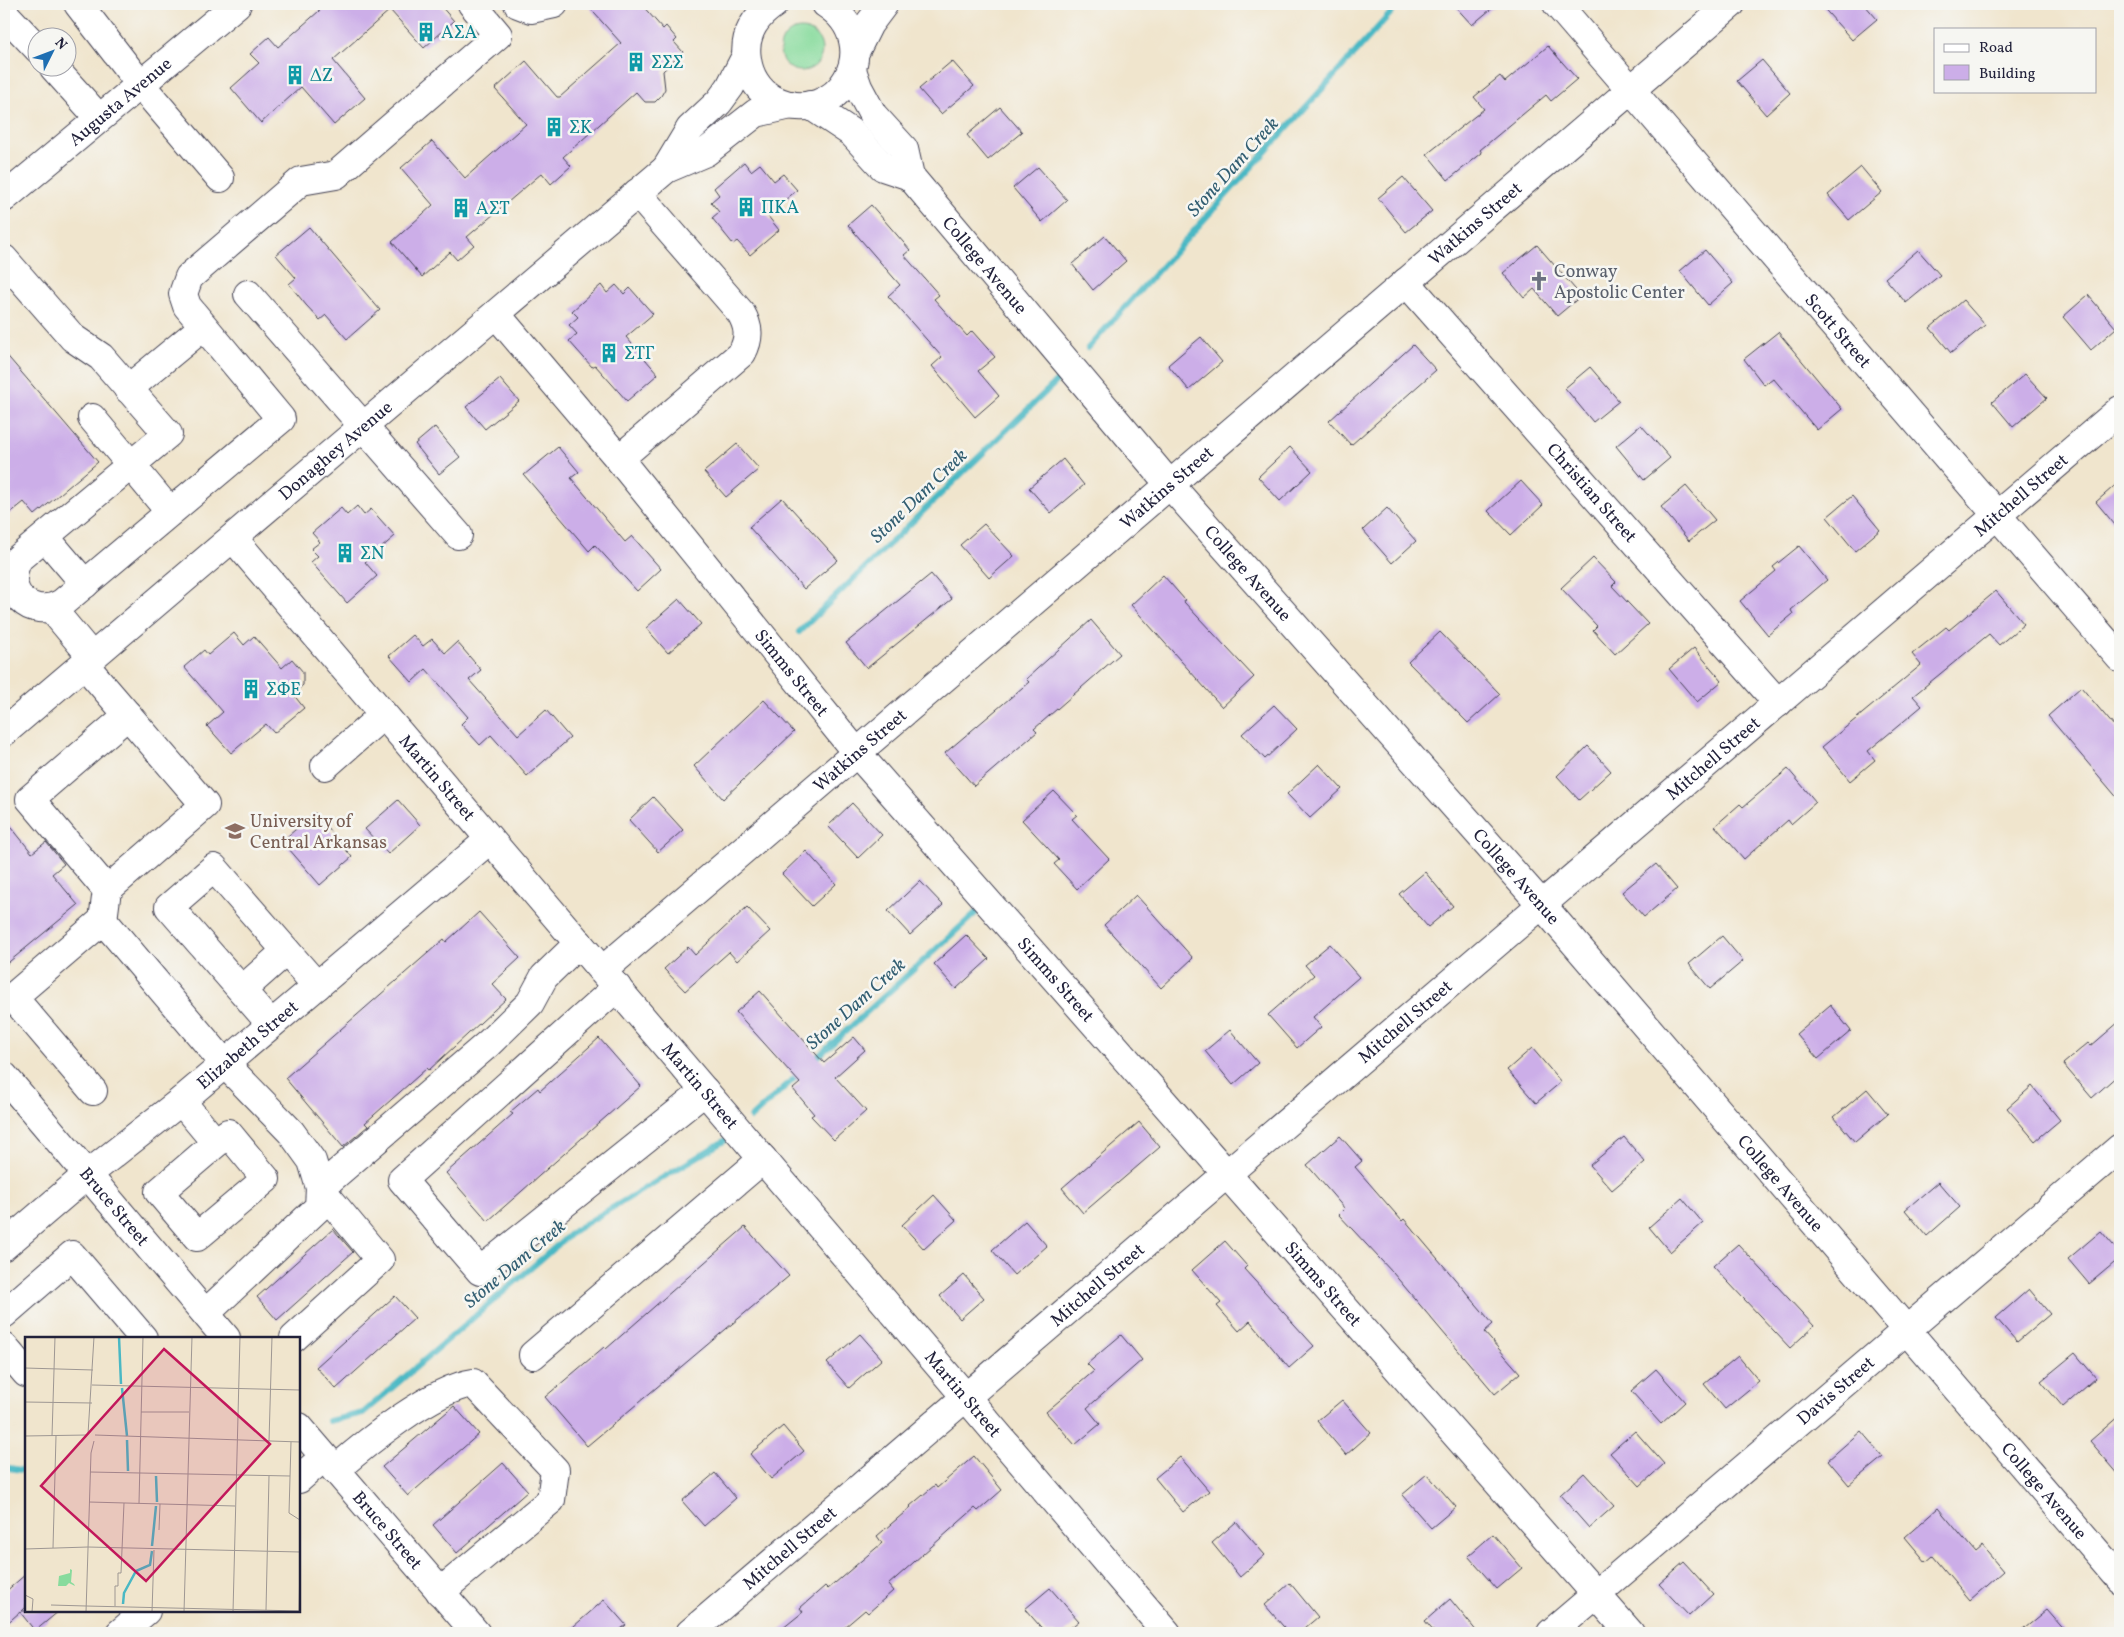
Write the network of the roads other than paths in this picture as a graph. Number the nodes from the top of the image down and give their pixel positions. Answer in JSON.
{"nodes":[{"id":1,"x":78,"y":4,"type":"edge"},
{"id":2,"x":237,"y":4,"type":"edge"},
{"id":3,"x":472,"y":4,"type":"edge"},
{"id":4,"x":518,"y":4,"type":"edge"},
{"id":5,"x":554,"y":4,"type":"edge"},
{"id":6,"x":739,"y":4,"type":"edge"},
{"id":7,"x":774,"y":4,"type":"edge"},
{"id":8,"x":826,"y":4,"type":"edge"},
{"id":9,"x":884,"y":4,"type":"edge"},
{"id":10,"x":1557,"y":4,"type":"edge"},
{"id":11,"x":1731,"y":4,"type":"edge"},
{"id":12,"x":4,"y":13,"type":"edge"},
{"id":13,"x":28,"y":38,"type":"edge"},
{"id":14,"x":747,"y":47,"type":"junction"},
{"id":15,"x":853,"y":61,"type":"junction"},
{"id":16,"x":63,"y":78,"type":"edge"},
{"id":17,"x":140,"y":84,"type":"junction"},
{"id":18,"x":1631,"y":89,"type":"junction"},
{"id":19,"x":801,"y":105,"type":"junction"},
{"id":20,"x":100,"y":118,"type":"junction"},
{"id":21,"x":666,"y":169,"type":"junction"},
{"id":22,"x":910,"y":176,"type":"junction"},
{"id":23,"x":220,"y":178,"type":"dead end"},
{"id":24,"x":637,"y":193,"type":"junction"},
{"id":25,"x":4,"y":198,"type":"edge"},
{"id":26,"x":4,"y":259,"type":"edge"},
{"id":27,"x":1406,"y":282,"type":"junction"},
{"id":28,"x":248,"y":294,"type":"dead end"},
{"id":29,"x":496,"y":314,"type":"junction"},
{"id":30,"x":203,"y":327,"type":"junction"},
{"id":31,"x":128,"y":389,"type":"junction"},
{"id":32,"x":2120,"y":410,"type":"edge"},
{"id":33,"x":92,"y":418,"type":"dead end"},
{"id":34,"x":364,"y":426,"type":"junction"},
{"id":35,"x":619,"y":459,"type":"junction"},
{"id":36,"x":131,"y":465,"type":"junction"},
{"id":37,"x":1170,"y":485,"type":"junction"},
{"id":38,"x":170,"y":512,"type":"junction"},
{"id":39,"x":1998,"y":514,"type":"junction"},
{"id":40,"x":458,"y":535,"type":"dead end"},
{"id":41,"x":45,"y":537,"type":"junction"},
{"id":42,"x":233,"y":538,"type":"junction"},
{"id":43,"x":84,"y":584,"type":"junction"},
{"id":44,"x":52,"y":609,"type":"junction"},
{"id":45,"x":2120,"y":658,"type":"edge"},
{"id":46,"x":88,"y":660,"type":"junction"},
{"id":47,"x":1778,"y":703,"type":"junction"},
{"id":48,"x":128,"y":715,"type":"junction"},
{"id":49,"x":383,"y":715,"type":"junction"},
{"id":50,"x":4,"y":732,"type":"edge"},
{"id":51,"x":856,"y":752,"type":"junction"},
{"id":52,"x":325,"y":766,"type":"dead end"},
{"id":53,"x":489,"y":840,"type":"junction"},
{"id":54,"x":108,"y":890,"type":"junction"},
{"id":55,"x":1542,"y":905,"type":"junction"},
{"id":56,"x":103,"y":920,"type":"junction"},
{"id":57,"x":579,"y":943,"type":"junction"},
{"id":58,"x":286,"y":951,"type":"junction"},
{"id":59,"x":610,"y":979,"type":"junction"},
{"id":60,"x":317,"y":986,"type":"junction"},
{"id":61,"x":242,"y":990,"type":"junction"},
{"id":62,"x":272,"y":1024,"type":"junction"},
{"id":63,"x":224,"y":1064,"type":"junction"},
{"id":64,"x":4,"y":1076,"type":"edge"},
{"id":65,"x":705,"y":1090,"type":"junction"},
{"id":66,"x":94,"y":1092,"type":"dead end"},
{"id":67,"x":181,"y":1101,"type":"junction"},
{"id":68,"x":216,"y":1143,"type":"dead end"},
{"id":69,"x":2120,"y":1148,"type":"edge"},
{"id":70,"x":763,"y":1159,"type":"junction"},
{"id":71,"x":1226,"y":1174,"type":"junction"},
{"id":72,"x":88,"y":1175,"type":"junction"},
{"id":73,"x":320,"y":1188,"type":"junction"},
{"id":74,"x":4,"y":1246,"type":"edge"},
{"id":75,"x":206,"y":1313,"type":"junction"},
{"id":76,"x":4,"y":1314,"type":"edge"},
{"id":77,"x":1906,"y":1329,"type":"junction"},
{"id":78,"x":142,"y":1337,"type":"edge"},
{"id":79,"x":225,"y":1337,"type":"edge"},
{"id":80,"x":295,"y":1337,"type":"edge"},
{"id":81,"x":4,"y":1347,"type":"edge"},
{"id":82,"x":534,"y":1355,"type":"dead end"},
{"id":83,"x":25,"y":1373,"type":"edge"},
{"id":84,"x":965,"y":1398,"type":"junction"},
{"id":85,"x":300,"y":1428,"type":"edge"},
{"id":86,"x":329,"y":1464,"type":"junction"},
{"id":87,"x":300,"y":1478,"type":"edge"},
{"id":88,"x":2120,"y":1579,"type":"edge"},
{"id":89,"x":440,"y":1592,"type":"junction"},
{"id":90,"x":1597,"y":1595,"type":"junction"},
{"id":91,"x":145,"y":1612,"type":"edge"},
{"id":92,"x":120,"y":1633,"type":"edge"},
{"id":93,"x":476,"y":1633,"type":"edge"},
{"id":94,"x":690,"y":1633,"type":"edge"},
{"id":95,"x":1167,"y":1633,"type":"edge"},
{"id":96,"x":1551,"y":1633,"type":"edge"},
{"id":97,"x":1630,"y":1633,"type":"edge"}],
"edges":[{"from":1,"to":17,"type":"street"},
{"from":2,"to":17,"type":"street","name":"Augusta Avenue"},
{"from":3,"to":30,"type":"street"},
{"from":4,"to":5,"type":"street"},
{"from":6,"to":14,"type":"street"},
{"from":7,"to":14,"type":"street","name":"Donaghey Avenue"},
{"from":8,"to":15,"type":"street","name":"College Avenue"},
{"from":9,"to":15,"type":"street"},
{"from":10,"to":18,"type":"street","name":"Scott Street"},
{"from":11,"to":18,"type":"street","name":"Watkins Street"},
{"from":12,"to":13,"type":"street"},
{"from":14,"to":19,"type":"street"},
{"from":14,"to":21,"type":"street","name":"Donaghey Avenue"},
{"from":15,"to":19,"type":"street","name":"Donaghey Avenue"},
{"from":15,"to":22,"type":"street","name":"College Avenue"},
{"from":16,"to":20,"type":"street"},
{"from":17,"to":20,"type":"street","name":"Augusta Avenue"},
{"from":17,"to":23,"type":"street"},
{"from":18,"to":27,"type":"street","name":"Watkins Street"},
{"from":18,"to":39,"type":"street","name":"Scott Street"},
{"from":19,"to":21,"type":"street","name":"Donaghey Avenue"},
{"from":19,"to":22,"type":"street"},
{"from":20,"to":25,"type":"street","name":"Augusta Avenue"},
{"from":21,"to":24,"type":"street","name":"Donaghey Avenue"},
{"from":22,"to":37,"type":"street","name":"College Avenue"},
{"from":24,"to":29,"type":"street","name":"Donaghey Avenue"},
{"from":24,"to":35,"type":"street"},
{"from":26,"to":31,"type":"street"},
{"from":27,"to":37,"type":"street","name":"Watkins Street"},
{"from":27,"to":47,"type":"street","name":"Christian Street"},
{"from":28,"to":34,"type":"street"},
{"from":29,"to":34,"type":"street","name":"Donaghey Avenue"},
{"from":29,"to":35,"type":"street","name":"Simms Street"},
{"from":30,"to":31,"type":"street"},
{"from":30,"to":38,"type":"street"},
{"from":31,"to":36,"type":"street"},
{"from":32,"to":39,"type":"street","name":"Mitchell Street"},
{"from":33,"to":36,"type":"street"},
{"from":34,"to":40,"type":"street"},
{"from":34,"to":42,"type":"street","name":"Donaghey Avenue"},
{"from":35,"to":51,"type":"street","name":"Simms Street"},
{"from":36,"to":38,"type":"street"},
{"from":36,"to":41,"type":"street"},
{"from":37,"to":51,"type":"street","name":"Watkins Street"},
{"from":37,"to":55,"type":"street","name":"College Avenue"},
{"from":38,"to":43,"type":"street"},
{"from":39,"to":45,"type":"street","name":"Scott Street"},
{"from":39,"to":47,"type":"street","name":"Mitchell Street"},
{"from":41,"to":43,"type":"street"},
{"from":41,"to":44,"type":"street"},
{"from":42,"to":46,"type":"street","name":"Donaghey Avenue"},
{"from":42,"to":49,"type":"street","name":"Martin Street"},
{"from":43,"to":44,"type":"street"},
{"from":44,"to":46,"type":"street"},
{"from":46,"to":48,"type":"street"},
{"from":46,"to":50,"type":"street","name":"Donaghey Avenue"},
{"from":47,"to":55,"type":"street","name":"Mitchell Street"},
{"from":48,"to":54,"type":"street"},
{"from":48,"to":54,"type":"street"},
{"from":49,"to":52,"type":"street"},
{"from":49,"to":53,"type":"street","name":"Martin Street"},
{"from":51,"to":59,"type":"street","name":"Watkins Street"},
{"from":51,"to":71,"type":"street","name":"Simms Street"},
{"from":53,"to":57,"type":"street","name":"Martin Street"},
{"from":53,"to":60,"type":"street","name":"Elizabeth Street"},
{"from":54,"to":56,"type":"street"},
{"from":55,"to":71,"type":"street","name":"Mitchell Street"},
{"from":55,"to":77,"type":"street","name":"College Avenue"},
{"from":56,"to":63,"type":"street"},
{"from":56,"to":66,"type":"street"},
{"from":57,"to":59,"type":"street","name":"Martin Street"},
{"from":57,"to":73,"type":"street"},
{"from":58,"to":60,"type":"street"},
{"from":58,"to":61,"type":"street"},
{"from":58,"to":61,"type":"street"},
{"from":59,"to":65,"type":"street","name":"Martin Street"},
{"from":59,"to":65,"type":"street","name":"Watkins Street"},
{"from":60,"to":62,"type":"street","name":"Elizabeth Street"},
{"from":61,"to":62,"type":"street"},
{"from":62,"to":63,"type":"street","name":"Elizabeth Street"},
{"from":63,"to":67,"type":"street","name":"Elizabeth Street"},
{"from":63,"to":73,"type":"street"},
{"from":64,"to":72,"type":"street","name":"Bruce Street"},
{"from":65,"to":70,"type":"street","name":"Martin Street"},
{"from":67,"to":68,"type":"street"},
{"from":67,"to":72,"type":"street","name":"Elizabeth Street"},
{"from":69,"to":77,"type":"street","name":"Davis Street"},
{"from":70,"to":82,"type":"street"},
{"from":70,"to":84,"type":"street","name":"Martin Street"},
{"from":71,"to":84,"type":"street","name":"Mitchell Street"},
{"from":71,"to":90,"type":"street","name":"Simms Street"},
{"from":72,"to":74,"type":"street","name":"Elizabeth Street"},
{"from":72,"to":75,"type":"street","name":"Bruce Street"},
{"from":73,"to":75,"type":"street"},
{"from":73,"to":80,"type":"street"},
{"from":75,"to":79,"type":"street","name":"Bruce Street"},
{"from":76,"to":78,"type":"street"},
{"from":77,"to":88,"type":"street","name":"College Avenue"},
{"from":77,"to":90,"type":"street","name":"Davis Street"},
{"from":81,"to":83,"type":"street"},
{"from":84,"to":94,"type":"street","name":"Mitchell Street"},
{"from":84,"to":95,"type":"street","name":"Martin Street"},
{"from":85,"to":86,"type":"street","name":"Bruce Street"},
{"from":86,"to":87,"type":"street"},
{"from":86,"to":89,"type":"street","name":"Bruce Street"},
{"from":86,"to":89,"type":"street"},
{"from":89,"to":93,"type":"street","name":"Bruce Street"},
{"from":90,"to":96,"type":"street","name":"Davis Street"},
{"from":90,"to":97,"type":"street","name":"Simms Street"},
{"from":91,"to":92,"type":"street"}]}
